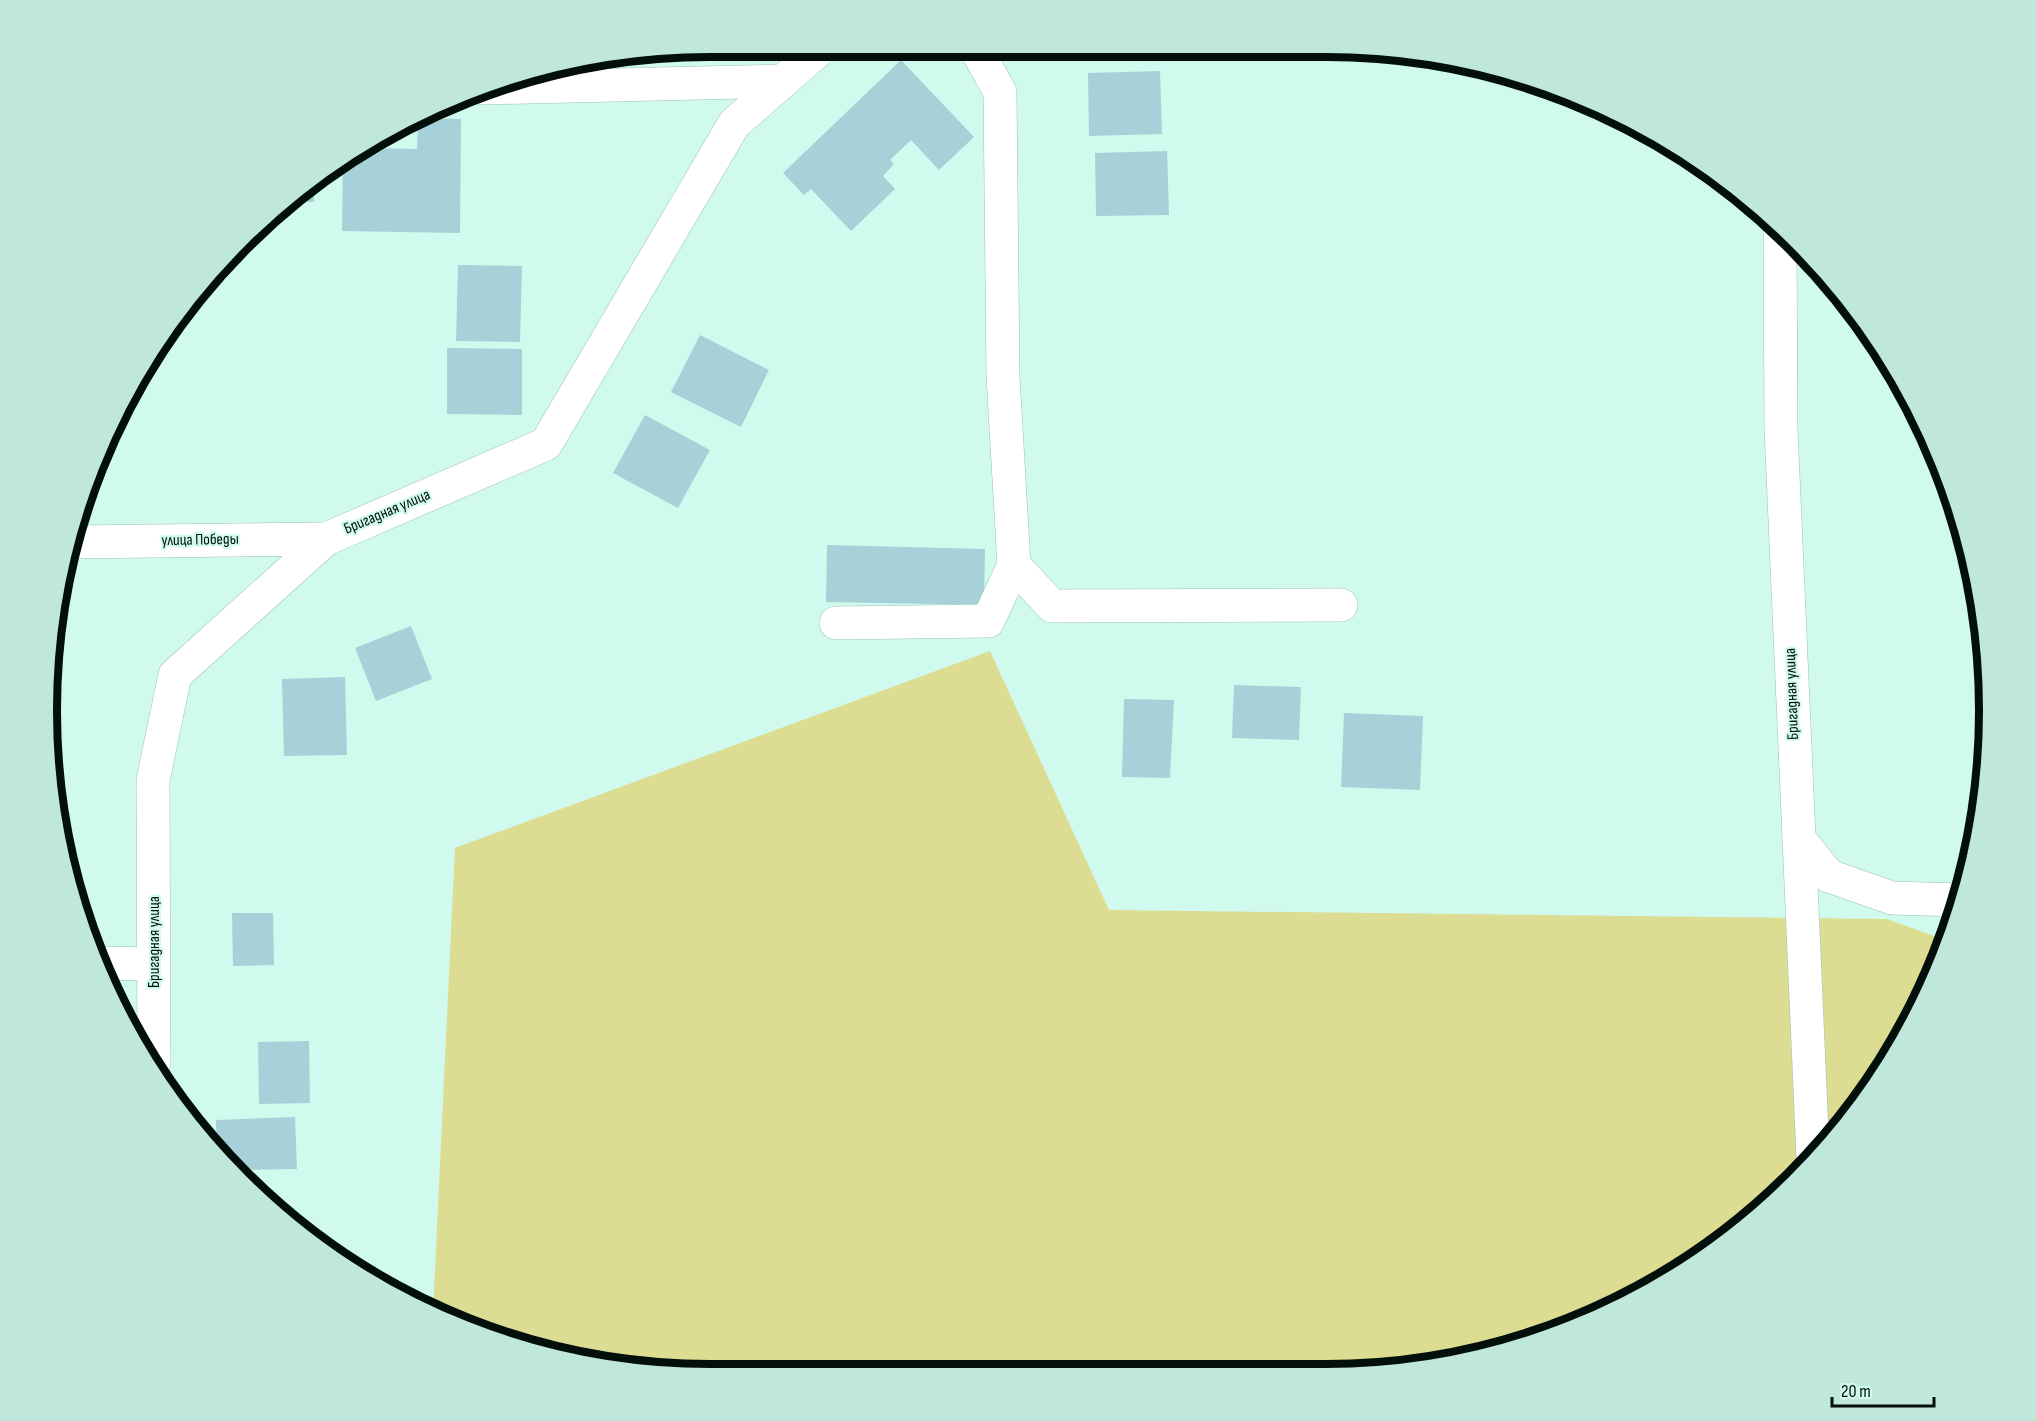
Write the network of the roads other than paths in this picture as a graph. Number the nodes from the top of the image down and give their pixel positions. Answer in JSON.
{"nodes":[{"id":1,"x":810,"y":57,"type":"edge"},
{"id":2,"x":981,"y":57,"type":"edge"},
{"id":3,"x":783,"y":81,"type":"junction"},
{"id":4,"x":515,"y":87,"type":"edge"},
{"id":5,"x":1780,"y":241,"type":"edge"},
{"id":6,"x":326,"y":538,"type":"junction"},
{"id":7,"x":79,"y":542,"type":"edge"},
{"id":8,"x":1014,"y":564,"type":"junction"},
{"id":9,"x":1341,"y":605,"type":"dead end"},
{"id":10,"x":836,"y":623,"type":"dead end"},
{"id":11,"x":1799,"y":839,"type":"junction"},
{"id":12,"x":1951,"y":900,"type":"edge"},
{"id":13,"x":108,"y":963,"type":"edge"},
{"id":14,"x":154,"y":964,"type":"junction"},
{"id":15,"x":154,"y":1052,"type":"edge"},
{"id":16,"x":1812,"y":1147,"type":"edge"}],
"edges":[{"from":1,"to":3,"type":"street","name":"Бригадная улица"},
{"from":2,"to":8,"type":"street"},
{"from":3,"to":4,"type":"street"},
{"from":3,"to":6,"type":"street","name":"Бригадная улица"},
{"from":5,"to":11,"type":"street","name":"Бригадная улица"},
{"from":6,"to":7,"type":"street","name":"улица Победы"},
{"from":6,"to":14,"type":"street","name":"Бригадная улица"},
{"from":8,"to":9,"type":"street"},
{"from":8,"to":10,"type":"street"},
{"from":11,"to":12,"type":"street"},
{"from":11,"to":16,"type":"street","name":"Бригадная улица"},
{"from":13,"to":14,"type":"street"},
{"from":14,"to":15,"type":"street","name":"Бригадная улица"}]}
